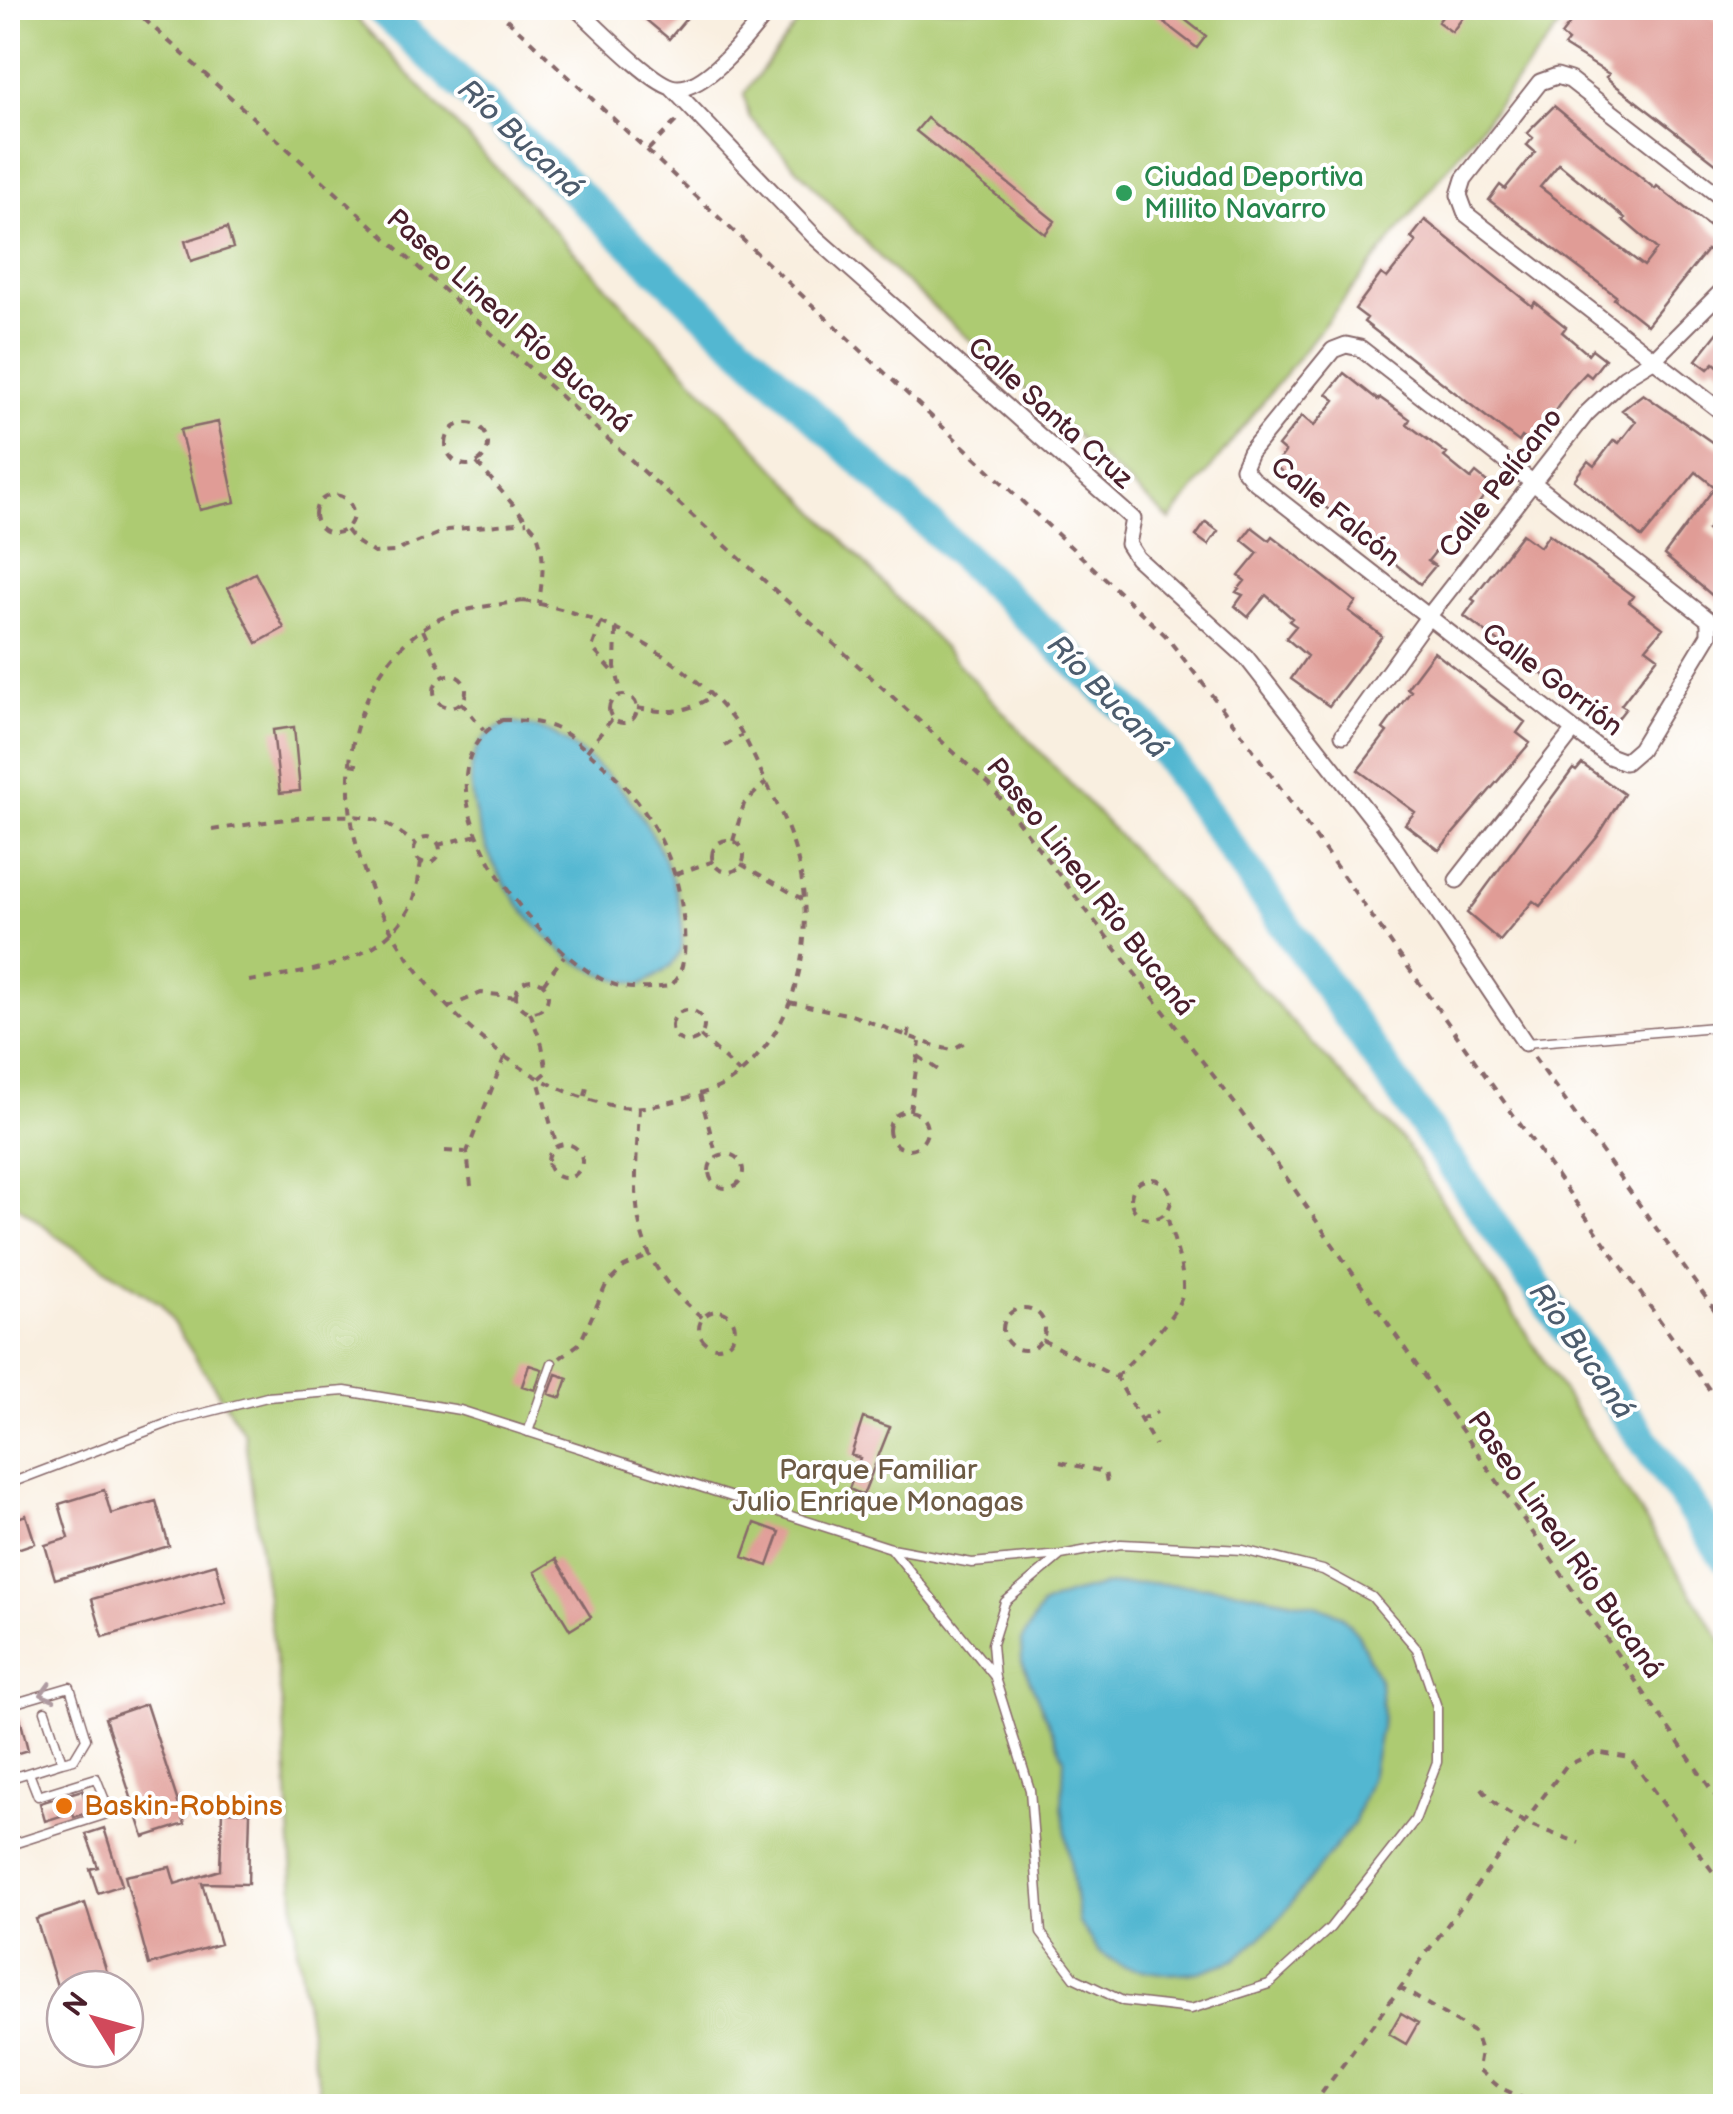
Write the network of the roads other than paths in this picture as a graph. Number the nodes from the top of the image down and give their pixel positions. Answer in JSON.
{"nodes":[{"id":1,"x":576,"y":8,"type":"edge"},
{"id":2,"x":743,"y":8,"type":"edge"},
{"id":3,"x":770,"y":8,"type":"edge"},
{"id":4,"x":759,"y":22,"type":"junction"},
{"id":5,"x":672,"y":88,"type":"junction"},
{"id":6,"x":1726,"y":202,"type":"edge"},
{"id":7,"x":1726,"y":287,"type":"edge"},
{"id":8,"x":1653,"y":360,"type":"junction"},
{"id":9,"x":1726,"y":415,"type":"edge"},
{"id":10,"x":1535,"y":484,"type":"junction"},
{"id":11,"x":1428,"y":617,"type":"junction"},
{"id":12,"x":1574,"y":730,"type":"junction"},
{"id":13,"x":1344,"y":735,"type":"dead end"},
{"id":14,"x":1457,"y":880,"type":"dead end"},
{"id":15,"x":1726,"y":1026,"type":"edge"},
{"id":16,"x":1525,"y":1044,"type":"joint"},
{"id":17,"x":552,"y":1363,"type":"road end"},
{"id":18,"x":528,"y":1432,"type":"junction"},
{"id":19,"x":8,"y":1484,"type":"edge"},
{"id":20,"x":891,"y":1548,"type":"junction"},
{"id":21,"x":1060,"y":1555,"type":"junction"},
{"id":22,"x":996,"y":1678,"type":"junction"},
{"id":23,"x":8,"y":1709,"type":"edge"},
{"id":24,"x":45,"y":1710,"type":"dead end"},
{"id":25,"x":62,"y":1762,"type":"junction"},
{"id":26,"x":29,"y":1773,"type":"junction"},
{"id":27,"x":8,"y":1780,"type":"edge"},
{"id":28,"x":8,"y":1835,"type":"edge"},
{"id":29,"x":9,"y":1845,"type":"edge"}],
"edges":[{"from":1,"to":5,"type":"street","name":"Calle Santa Cruz"},
{"from":2,"to":4,"type":"street"},
{"from":3,"to":4,"type":"street"},
{"from":4,"to":5,"type":"street"},
{"from":5,"to":16,"type":"street","name":"Calle Santa Cruz"},
{"from":6,"to":8,"type":"street"},
{"from":7,"to":8,"type":"street","name":"Calle Pelícano"},
{"from":8,"to":9,"type":"street"},
{"from":8,"to":10,"type":"street","name":"Calle Pelícano"},
{"from":10,"to":11,"type":"street","name":"Calle Pelícano"},
{"from":10,"to":11,"type":"street","name":"Calle Falcón"},
{"from":10,"to":12,"type":"street","name":"Calle Gorrión"},
{"from":11,"to":12,"type":"street","name":"Calle Gorrión"},
{"from":11,"to":13,"type":"street","name":"Calle Pelícano"},
{"from":12,"to":14,"type":"street"},
{"from":15,"to":16,"type":"lane"},
{"from":17,"to":18,"type":"lane"},
{"from":18,"to":19,"type":"lane"},
{"from":18,"to":20,"type":"lane"},
{"from":20,"to":21,"type":"lane"},
{"from":20,"to":22,"type":"lane"},
{"from":21,"to":22,"type":"lane"},
{"from":21,"to":22,"type":"lane"},
{"from":25,"to":23,"type":"lane","one_way":true},
{"from":24,"to":25,"type":"lane"},
{"from":25,"to":26,"type":"lane"},
{"from":26,"to":27,"type":"lane"},
{"from":26,"to":29,"type":"lane"},
{"from":28,"to":29,"type":"lane"}]}
